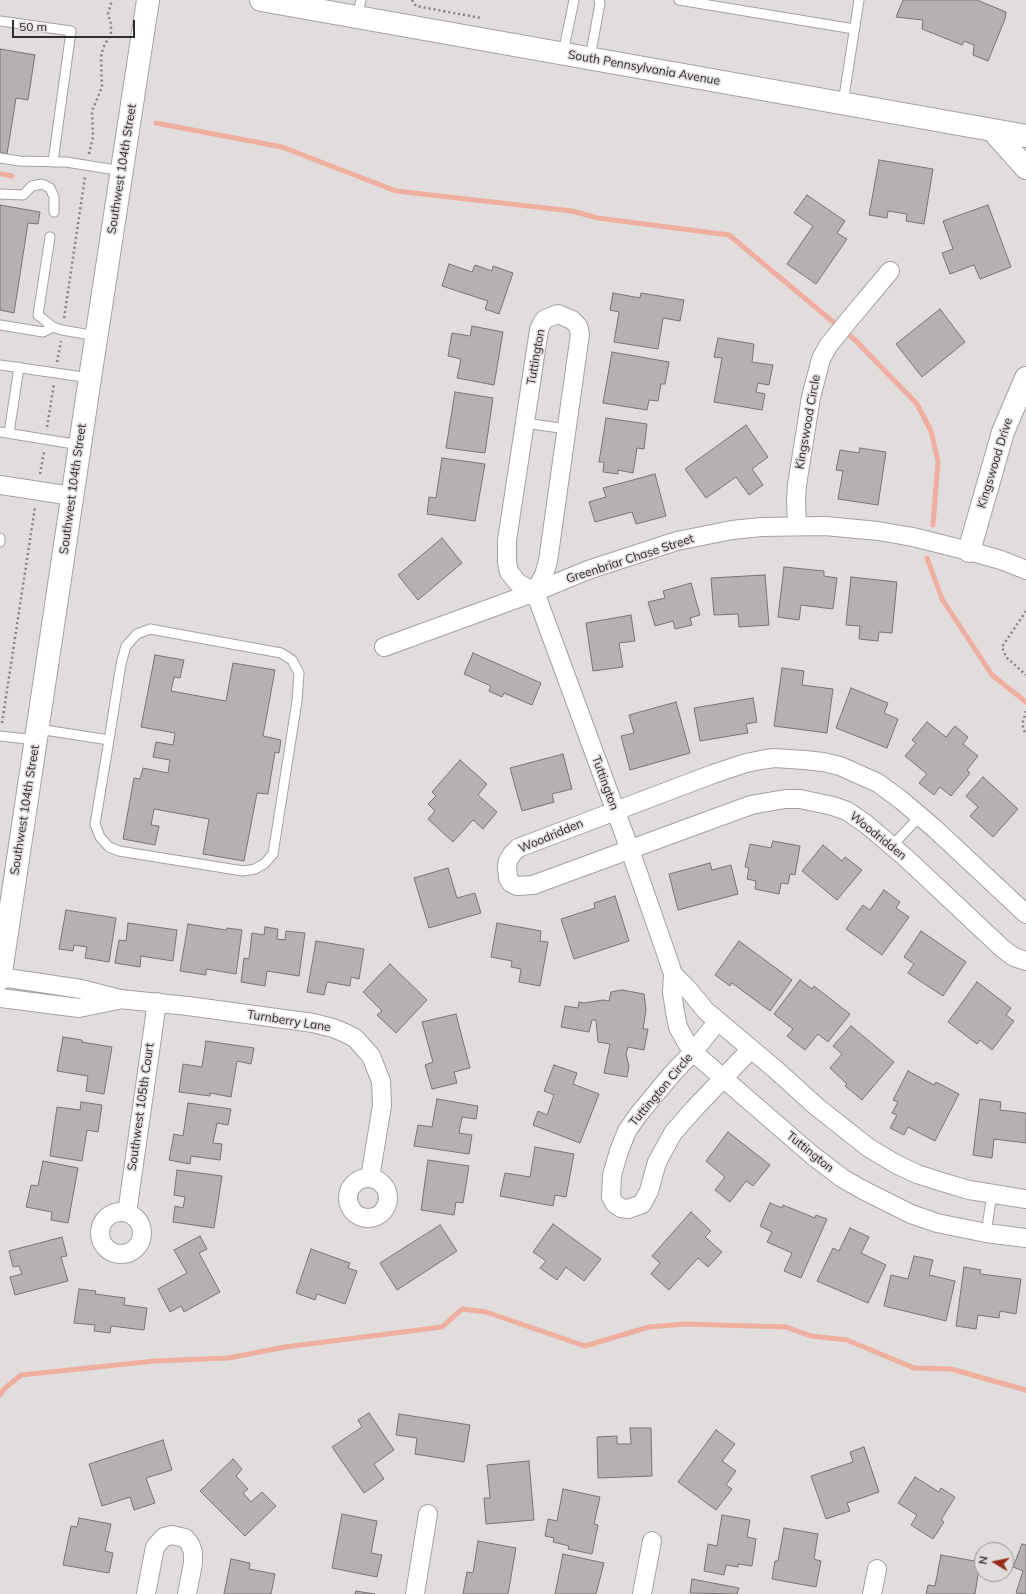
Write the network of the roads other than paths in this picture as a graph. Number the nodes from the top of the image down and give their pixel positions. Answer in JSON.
{"nodes":[{"id":1,"x":148,"y":0,"type":"edge"},
{"id":2,"x":261,"y":0,"type":"edge"},
{"id":3,"x":574,"y":0,"type":"edge"},
{"id":4,"x":599,"y":0,"type":"edge"},
{"id":5,"x":679,"y":0,"type":"edge"},
{"id":6,"x":859,"y":0,"type":"edge"},
{"id":7,"x":710,"y":3,"type":"edge"},
{"id":8,"x":359,"y":8,"type":"edge"},
{"id":9,"x":0,"y":21,"type":"edge"},
{"id":10,"x":854,"y":30,"type":"junction"},
{"id":11,"x":563,"y":53,"type":"junction"},
{"id":12,"x":590,"y":58,"type":"junction"},
{"id":13,"x":843,"y":103,"type":"junction"},
{"id":14,"x":992,"y":130,"type":"junction"},
{"id":15,"x":1026,"y":136,"type":"edge"},
{"id":16,"x":0,"y":158,"type":"edge"},
{"id":17,"x":53,"y":162,"type":"junction"},
{"id":18,"x":1026,"y":168,"type":"edge"},
{"id":19,"x":122,"y":171,"type":"junction"},
{"id":20,"x":0,"y":194,"type":"edge"},
{"id":21,"x":54,"y":212,"type":"dead end"},
{"id":22,"x":50,"y":237,"type":"dead end"},
{"id":23,"x":890,"y":271,"type":"dead end"},
{"id":24,"x":0,"y":325,"type":"edge"},
{"id":25,"x":53,"y":327,"type":"junction"},
{"id":26,"x":96,"y":336,"type":"junction"},
{"id":27,"x":0,"y":365,"type":"edge"},
{"id":28,"x":19,"y":367,"type":"junction"},
{"id":29,"x":90,"y":378,"type":"junction"},
{"id":30,"x":1026,"y":378,"type":"edge"},
{"id":31,"x":525,"y":422,"type":"junction"},
{"id":32,"x":566,"y":428,"type":"junction"},
{"id":33,"x":4,"y":432,"type":"edge"},
{"id":34,"x":80,"y":445,"type":"junction"},
{"id":35,"x":0,"y":485,"type":"edge"},
{"id":36,"x":72,"y":496,"type":"junction"},
{"id":37,"x":797,"y":526,"type":"junction"},
{"id":38,"x":0,"y":538,"type":"edge"},
{"id":39,"x":0,"y":542,"type":"edge"},
{"id":40,"x":969,"y":551,"type":"junction"},
{"id":41,"x":1026,"y":570,"type":"edge"},
{"id":42,"x":535,"y":592,"type":"junction"},
{"id":43,"x":384,"y":647,"type":"dead end"},
{"id":44,"x":37,"y":735,"type":"junction"},
{"id":45,"x":0,"y":736,"type":"edge"},
{"id":46,"x":109,"y":740,"type":"junction"},
{"id":47,"x":616,"y":810,"type":"junction"},
{"id":48,"x":920,"y":816,"type":"junction"},
{"id":49,"x":892,"y":846,"type":"junction"},
{"id":50,"x":630,"y":850,"type":"junction"},
{"id":51,"x":1026,"y":914,"type":"edge"},
{"id":52,"x":1026,"y":961,"type":"edge"},
{"id":53,"x":673,"y":974,"type":"junction"},
{"id":54,"x":0,"y":978,"type":"edge"},
{"id":55,"x":0,"y":998,"type":"edge"},
{"id":56,"x":120,"y":999,"type":"junction"},
{"id":57,"x":157,"y":1002,"type":"junction"},
{"id":58,"x":718,"y":1021,"type":"junction"},
{"id":59,"x":751,"y":1049,"type":"junction"},
{"id":60,"x":693,"y":1052,"type":"junction"},
{"id":61,"x":723,"y":1078,"type":"junction"},
{"id":62,"x":370,"y":1178,"type":"dead end"},
{"id":63,"x":992,"y":1194,"type":"junction"},
{"id":64,"x":1026,"y":1199,"type":"edge"},
{"id":65,"x":127,"y":1213,"type":"dead end"},
{"id":66,"x":986,"y":1233,"type":"junction"},
{"id":67,"x":1026,"y":1238,"type":"edge"},
{"id":68,"x":428,"y":1514,"type":"dead end"},
{"id":69,"x":652,"y":1541,"type":"dead end"},
{"id":70,"x":877,"y":1569,"type":"dead end"},
{"id":71,"x":146,"y":1594,"type":"edge"},
{"id":72,"x":187,"y":1594,"type":"edge"},
{"id":73,"x":415,"y":1594,"type":"edge"},
{"id":74,"x":642,"y":1594,"type":"edge"},
{"id":75,"x":872,"y":1594,"type":"edge"}],
"edges":[{"from":1,"to":19,"type":"main road","name":"Southwest 104th Street"},
{"from":2,"to":8,"type":"main road","name":"South Pennsylvania Avenue"},
{"from":3,"to":11,"type":"lane"},
{"from":4,"to":12,"type":"lane"},
{"from":5,"to":7,"type":"lane"},
{"from":6,"to":10,"type":"lane"},
{"from":7,"to":10,"type":"lane"},
{"from":8,"to":11,"type":"main road","name":"South Pennsylvania Avenue"},
{"from":9,"to":17,"type":"lane"},
{"from":10,"to":13,"type":"lane"},
{"from":11,"to":12,"type":"main road","name":"South Pennsylvania Avenue"},
{"from":12,"to":13,"type":"main road","name":"South Pennsylvania Avenue"},
{"from":13,"to":14,"type":"main road","name":"South Pennsylvania Avenue"},
{"from":14,"to":15,"type":"main road","name":"South Pennsylvania Avenue"},
{"from":14,"to":18,"type":"main road"},
{"from":16,"to":17,"type":"lane"},
{"from":17,"to":19,"type":"lane"},
{"from":19,"to":26,"type":"main road","name":"Southwest 104th Street"},
{"from":20,"to":21,"type":"lane"},
{"from":22,"to":25,"type":"lane"},
{"from":23,"to":37,"type":"street","name":"Kingswood Circle"},
{"from":24,"to":25,"type":"lane"},
{"from":25,"to":26,"type":"lane"},
{"from":26,"to":29,"type":"main road","name":"Southwest 104th Street"},
{"from":27,"to":28,"type":"lane"},
{"from":28,"to":29,"type":"lane"},
{"from":28,"to":33,"type":"lane"},
{"from":29,"to":34,"type":"main road","name":"Southwest 104th Street"},
{"from":30,"to":40,"type":"main road","name":"Kingswood Drive"},
{"from":31,"to":32,"type":"lane"},
{"from":31,"to":32,"type":"street","name":"Tuttington"},
{"from":31,"to":42,"type":"street","name":"Tuttington"},
{"from":32,"to":42,"type":"street","name":"Tuttington"},
{"from":33,"to":34,"type":"lane"},
{"from":34,"to":36,"type":"main road","name":"Southwest 104th Street"},
{"from":35,"to":36,"type":"street"},
{"from":36,"to":44,"type":"main road","name":"Southwest 104th Street"},
{"from":37,"to":40,"type":"street","name":"Greenbriar Chase Street"},
{"from":37,"to":42,"type":"street","name":"Greenbriar Chase Street"},
{"from":38,"to":39,"type":"lane"},
{"from":40,"to":41,"type":"street","name":"Greenbriar Chase Street"},
{"from":42,"to":43,"type":"street","name":"Greenbriar Chase Street"},
{"from":42,"to":47,"type":"street","name":"Tuttington"},
{"from":44,"to":45,"type":"lane"},
{"from":44,"to":46,"type":"lane"},
{"from":44,"to":54,"type":"main road","name":"Southwest 104th Street"},
{"from":46,"to":46,"type":"lane"},
{"from":47,"to":48,"type":"street","name":"Woodridden"},
{"from":47,"to":50,"type":"street","name":"Tuttington"},
{"from":47,"to":50,"type":"street","name":"Woodridden"},
{"from":48,"to":49,"type":"lane"},
{"from":48,"to":51,"type":"street","name":"Woodridden"},
{"from":49,"to":50,"type":"street","name":"Woodridden"},
{"from":49,"to":52,"type":"street","name":"Woodridden"},
{"from":50,"to":53,"type":"street","name":"Tuttington"},
{"from":53,"to":58,"type":"street","name":"Tuttington"},
{"from":53,"to":60,"type":"street","name":"Tuttington"},
{"from":54,"to":56,"type":"street","name":"Turnberry Lane"},
{"from":55,"to":56,"type":"street","name":"Turnberry Lane"},
{"from":56,"to":57,"type":"street","name":"Turnberry Lane"},
{"from":57,"to":62,"type":"street","name":"Turnberry Lane"},
{"from":57,"to":65,"type":"street","name":"Southwest 105th Court"},
{"from":58,"to":59,"type":"street","name":"Tuttington"},
{"from":58,"to":60,"type":"street","name":"Tuttington Circle"},
{"from":59,"to":61,"type":"street","name":"Tuttington Circle"},
{"from":59,"to":63,"type":"street","name":"Tuttington"},
{"from":60,"to":61,"type":"street","name":"Tuttington"},
{"from":60,"to":61,"type":"street","name":"Tuttington Circle"},
{"from":61,"to":66,"type":"street","name":"Tuttington"},
{"from":63,"to":64,"type":"street","name":"Tuttington"},
{"from":63,"to":66,"type":"lane"},
{"from":66,"to":67,"type":"street","name":"Tuttington"},
{"from":68,"to":73,"type":"street"},
{"from":69,"to":74,"type":"street"},
{"from":70,"to":75,"type":"street"},
{"from":71,"to":72,"type":"street"}]}
